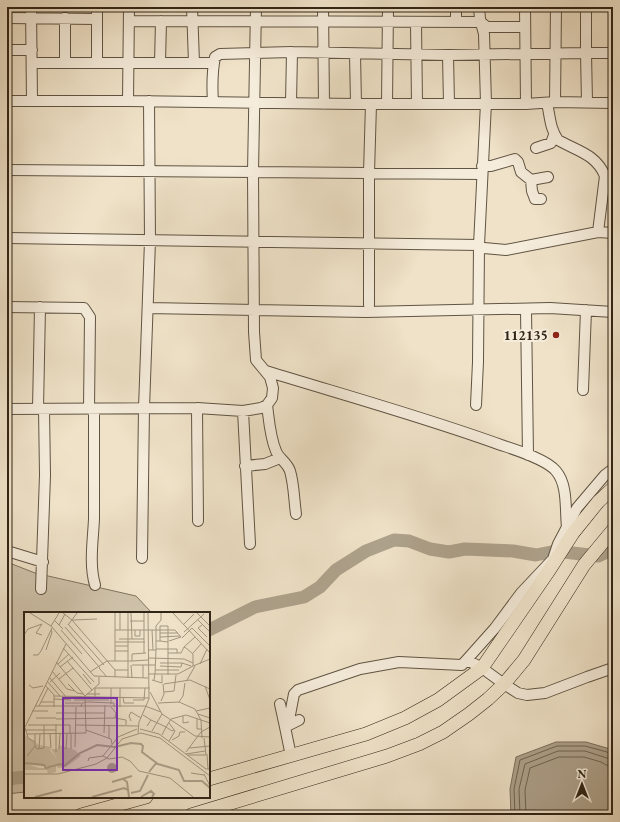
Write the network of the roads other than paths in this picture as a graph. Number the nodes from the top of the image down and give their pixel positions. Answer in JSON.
{"nodes":[{"id":1,"x":31,"y":7,"type":"edge"},
{"id":2,"x":97,"y":7,"type":"edge"},
{"id":3,"x":129,"y":7,"type":"edge"},
{"id":4,"x":192,"y":7,"type":"edge"},
{"id":5,"x":256,"y":7,"type":"edge"},
{"id":6,"x":324,"y":7,"type":"edge"},
{"id":7,"x":388,"y":7,"type":"edge"},
{"id":8,"x":456,"y":7,"type":"edge"},
{"id":9,"x":479,"y":7,"type":"edge"},
{"id":10,"x":525,"y":7,"type":"edge"},
{"id":11,"x":556,"y":7,"type":"edge"},
{"id":12,"x":586,"y":7,"type":"edge"},
{"id":13,"x":7,"y":18,"type":"edge"},
{"id":14,"x":31,"y":18,"type":"junction"},
{"id":15,"x":65,"y":18,"type":"junction"},
{"id":16,"x":97,"y":19,"type":"junction"},
{"id":17,"x":129,"y":21,"type":"junction"},
{"id":18,"x":161,"y":21,"type":"junction"},
{"id":19,"x":192,"y":21,"type":"junction"},
{"id":20,"x":257,"y":21,"type":"junction"},
{"id":21,"x":324,"y":21,"type":"junction"},
{"id":22,"x":389,"y":22,"type":"junction"},
{"id":23,"x":456,"y":22,"type":"junction"},
{"id":24,"x":481,"y":22,"type":"junction"},
{"id":25,"x":416,"y":23,"type":"junction"},
{"id":26,"x":525,"y":27,"type":"junction"},
{"id":27,"x":7,"y":50,"type":"edge"},
{"id":28,"x":32,"y":50,"type":"junction"},
{"id":29,"x":292,"y":52,"type":"junction"},
{"id":30,"x":256,"y":53,"type":"junction"},
{"id":31,"x":323,"y":53,"type":"junction"},
{"id":32,"x":389,"y":53,"type":"junction"},
{"id":33,"x":586,"y":53,"type":"junction"},
{"id":34,"x":613,"y":53,"type":"edge"},
{"id":35,"x":355,"y":54,"type":"junction"},
{"id":36,"x":485,"y":54,"type":"junction"},
{"id":37,"x":556,"y":54,"type":"junction"},
{"id":38,"x":417,"y":55,"type":"junction"},
{"id":39,"x":448,"y":55,"type":"junction"},
{"id":40,"x":526,"y":55,"type":"junction"},
{"id":41,"x":32,"y":63,"type":"junction"},
{"id":42,"x":65,"y":63,"type":"junction"},
{"id":43,"x":96,"y":63,"type":"junction"},
{"id":44,"x":128,"y":63,"type":"junction"},
{"id":45,"x":160,"y":63,"type":"junction"},
{"id":46,"x":194,"y":63,"type":"junction"},
{"id":47,"x":213,"y":63,"type":"junction"},
{"id":48,"x":7,"y":100,"type":"edge"},
{"id":49,"x":32,"y":101,"type":"junction"},
{"id":50,"x":128,"y":101,"type":"junction"},
{"id":51,"x":149,"y":101,"type":"junction"},
{"id":52,"x":213,"y":102,"type":"junction"},
{"id":53,"x":255,"y":102,"type":"junction"},
{"id":54,"x":551,"y":102,"type":"junction"},
{"id":55,"x":587,"y":102,"type":"junction"},
{"id":56,"x":291,"y":103,"type":"junction"},
{"id":57,"x":486,"y":103,"type":"junction"},
{"id":58,"x":613,"y":103,"type":"edge"},
{"id":59,"x":324,"y":104,"type":"junction"},
{"id":60,"x":356,"y":104,"type":"junction"},
{"id":61,"x":371,"y":104,"type":"junction"},
{"id":62,"x":387,"y":104,"type":"junction"},
{"id":63,"x":418,"y":104,"type":"junction"},
{"id":64,"x":449,"y":104,"type":"junction"},
{"id":65,"x":526,"y":104,"type":"junction"},
{"id":66,"x":554,"y":135,"type":"junction"},
{"id":67,"x":536,"y":148,"type":"dead end"},
{"id":68,"x":7,"y":170,"type":"edge"},
{"id":69,"x":481,"y":170,"type":"junction"},
{"id":70,"x":149,"y":172,"type":"junction"},
{"id":71,"x":253,"y":172,"type":"junction"},
{"id":72,"x":369,"y":173,"type":"junction"},
{"id":73,"x":548,"y":177,"type":"dead end"},
{"id":74,"x":531,"y":180,"type":"junction"},
{"id":75,"x":609,"y":183,"type":"edge"},
{"id":76,"x":541,"y":199,"type":"dead end"},
{"id":77,"x":598,"y":232,"type":"junction"},
{"id":78,"x":613,"y":233,"type":"edge"},
{"id":79,"x":7,"y":238,"type":"edge"},
{"id":80,"x":150,"y":241,"type":"junction"},
{"id":81,"x":254,"y":241,"type":"junction"},
{"id":82,"x":369,"y":242,"type":"junction"},
{"id":83,"x":478,"y":244,"type":"junction"},
{"id":84,"x":369,"y":305,"type":"dead end"},
{"id":85,"x":7,"y":307,"type":"edge"},
{"id":86,"x":40,"y":307,"type":"junction"},
{"id":87,"x":148,"y":308,"type":"junction"},
{"id":88,"x":254,"y":310,"type":"junction"},
{"id":89,"x":477,"y":310,"type":"junction"},
{"id":90,"x":526,"y":310,"type":"junction"},
{"id":91,"x":586,"y":310,"type":"junction"},
{"id":92,"x":613,"y":312,"type":"edge"},
{"id":93,"x":266,"y":371,"type":"junction"},
{"id":94,"x":583,"y":390,"type":"dead end"},
{"id":95,"x":268,"y":405,"type":"junction"},
{"id":96,"x":476,"y":405,"type":"dead end"},
{"id":97,"x":144,"y":408,"type":"junction"},
{"id":98,"x":197,"y":408,"type":"junction"},
{"id":99,"x":7,"y":409,"type":"edge"},
{"id":100,"x":41,"y":409,"type":"junction"},
{"id":101,"x":91,"y":409,"type":"junction"},
{"id":102,"x":243,"y":411,"type":"junction"},
{"id":103,"x":528,"y":455,"type":"junction"},
{"id":104,"x":280,"y":458,"type":"junction"},
{"id":105,"x":245,"y":466,"type":"junction"},
{"id":106,"x":613,"y":469,"type":"edge"},
{"id":107,"x":613,"y":488,"type":"edge"},
{"id":108,"x":296,"y":514,"type":"dead end"},
{"id":109,"x":198,"y":521,"type":"dead end"},
{"id":110,"x":570,"y":530,"type":"junction"},
{"id":111,"x":613,"y":530,"type":"edge"},
{"id":112,"x":250,"y":544,"type":"dead end"},
{"id":113,"x":7,"y":551,"type":"edge"},
{"id":114,"x":142,"y":558,"type":"dead end"},
{"id":115,"x":43,"y":562,"type":"junction"},
{"id":116,"x":551,"y":564,"type":"junction"},
{"id":117,"x":95,"y":586,"type":"dead end"},
{"id":118,"x":41,"y":589,"type":"dead end"},
{"id":119,"x":467,"y":660,"type":"junction"},
{"id":120,"x":482,"y":668,"type":"junction"},
{"id":121,"x":613,"y":668,"type":"edge"},
{"id":122,"x":504,"y":684,"type":"junction"},
{"id":123,"x":280,"y":704,"type":"dead end"},
{"id":124,"x":299,"y":720,"type":"dead end"},
{"id":125,"x":286,"y":726,"type":"junction"},
{"id":126,"x":291,"y":756,"type":"junction"},
{"id":127,"x":210,"y":779,"type":"edge"},
{"id":128,"x":142,"y":798,"type":"edge"},
{"id":129,"x":82,"y":815,"type":"edge"},
{"id":130,"x":191,"y":815,"type":"edge"}],
"edges":[{"from":1,"to":14,"type":"street"},
{"from":2,"to":16,"type":"street"},
{"from":3,"to":17,"type":"street"},
{"from":4,"to":19,"type":"street"},
{"from":5,"to":20,"type":"street"},
{"from":6,"to":21,"type":"street"},
{"from":7,"to":22,"type":"street"},
{"from":8,"to":23,"type":"street"},
{"from":9,"to":24,"type":"street"},
{"from":10,"to":26,"type":"street"},
{"from":11,"to":37,"type":"street"},
{"from":12,"to":33,"type":"street"},
{"from":13,"to":14,"type":"street"},
{"from":14,"to":15,"type":"street"},
{"from":14,"to":28,"type":"street"},
{"from":15,"to":16,"type":"street"},
{"from":15,"to":42,"type":"street"},
{"from":16,"to":43,"type":"street"},
{"from":17,"to":18,"type":"street"},
{"from":17,"to":44,"type":"street"},
{"from":18,"to":19,"type":"street"},
{"from":18,"to":45,"type":"street"},
{"from":19,"to":20,"type":"street"},
{"from":19,"to":46,"type":"street"},
{"from":20,"to":21,"type":"street"},
{"from":20,"to":30,"type":"street"},
{"from":21,"to":22,"type":"street"},
{"from":21,"to":31,"type":"street"},
{"from":22,"to":25,"type":"street"},
{"from":22,"to":32,"type":"street"},
{"from":23,"to":24,"type":"street"},
{"from":23,"to":25,"type":"street"},
{"from":24,"to":26,"type":"street"},
{"from":24,"to":36,"type":"street"},
{"from":25,"to":38,"type":"street"},
{"from":26,"to":40,"type":"street"},
{"from":27,"to":28,"type":"street"},
{"from":28,"to":41,"type":"street"},
{"from":29,"to":30,"type":"street"},
{"from":29,"to":31,"type":"street"},
{"from":29,"to":56,"type":"street"},
{"from":30,"to":47,"type":"street"},
{"from":30,"to":53,"type":"street"},
{"from":31,"to":35,"type":"street"},
{"from":31,"to":59,"type":"street"},
{"from":32,"to":35,"type":"street"},
{"from":32,"to":38,"type":"street"},
{"from":32,"to":62,"type":"street"},
{"from":33,"to":34,"type":"street"},
{"from":33,"to":37,"type":"street"},
{"from":33,"to":55,"type":"street"},
{"from":35,"to":60,"type":"street"},
{"from":36,"to":39,"type":"street"},
{"from":36,"to":40,"type":"street"},
{"from":36,"to":57,"type":"street"},
{"from":37,"to":40,"type":"street"},
{"from":37,"to":54,"type":"street"},
{"from":38,"to":39,"type":"street"},
{"from":38,"to":63,"type":"street"},
{"from":39,"to":64,"type":"street"},
{"from":40,"to":65,"type":"street"},
{"from":41,"to":42,"type":"street"},
{"from":41,"to":49,"type":"street"},
{"from":42,"to":43,"type":"street"},
{"from":43,"to":44,"type":"street"},
{"from":44,"to":45,"type":"street"},
{"from":44,"to":50,"type":"street"},
{"from":45,"to":46,"type":"street"},
{"from":46,"to":47,"type":"street"},
{"from":47,"to":52,"type":"street"},
{"from":48,"to":49,"type":"street"},
{"from":49,"to":50,"type":"street"},
{"from":50,"to":51,"type":"street"},
{"from":51,"to":52,"type":"street"},
{"from":51,"to":70,"type":"street"},
{"from":52,"to":53,"type":"street"},
{"from":53,"to":56,"type":"street"},
{"from":53,"to":71,"type":"street"},
{"from":54,"to":55,"type":"street"},
{"from":54,"to":65,"type":"street"},
{"from":54,"to":66,"type":"street"},
{"from":55,"to":58,"type":"street"},
{"from":56,"to":59,"type":"street"},
{"from":57,"to":64,"type":"street"},
{"from":57,"to":65,"type":"street"},
{"from":57,"to":69,"type":"street"},
{"from":59,"to":60,"type":"street"},
{"from":60,"to":61,"type":"street"},
{"from":61,"to":62,"type":"street"},
{"from":61,"to":72,"type":"street"},
{"from":62,"to":63,"type":"street"},
{"from":63,"to":64,"type":"street"},
{"from":66,"to":67,"type":"street"},
{"from":66,"to":75,"type":"street"},
{"from":68,"to":70,"type":"street"},
{"from":69,"to":72,"type":"street"},
{"from":69,"to":74,"type":"street"},
{"from":69,"to":83,"type":"street"},
{"from":70,"to":71,"type":"street"},
{"from":70,"to":80,"type":"street"},
{"from":71,"to":72,"type":"street"},
{"from":71,"to":81,"type":"street"},
{"from":72,"to":82,"type":"street"},
{"from":73,"to":74,"type":"street"},
{"from":74,"to":76,"type":"street"},
{"from":75,"to":77,"type":"street"},
{"from":77,"to":78,"type":"street"},
{"from":77,"to":83,"type":"street"},
{"from":79,"to":80,"type":"street"},
{"from":80,"to":81,"type":"street"},
{"from":80,"to":87,"type":"street"},
{"from":81,"to":82,"type":"street"},
{"from":81,"to":88,"type":"street"},
{"from":82,"to":83,"type":"street"},
{"from":82,"to":84,"type":"street"},
{"from":83,"to":89,"type":"street"},
{"from":85,"to":86,"type":"street"},
{"from":86,"to":100,"type":"street"},
{"from":86,"to":101,"type":"street"},
{"from":87,"to":88,"type":"street"},
{"from":87,"to":97,"type":"street"},
{"from":88,"to":89,"type":"street"},
{"from":88,"to":93,"type":"street"},
{"from":89,"to":90,"type":"street"},
{"from":89,"to":96,"type":"street"},
{"from":90,"to":91,"type":"street"},
{"from":90,"to":103,"type":"street"},
{"from":91,"to":92,"type":"street"},
{"from":91,"to":94,"type":"street"},
{"from":93,"to":95,"type":"street"},
{"from":93,"to":103,"type":"street"},
{"from":95,"to":102,"type":"street"},
{"from":95,"to":104,"type":"street"},
{"from":97,"to":98,"type":"street"},
{"from":97,"to":101,"type":"street"},
{"from":97,"to":114,"type":"street"},
{"from":98,"to":102,"type":"street"},
{"from":98,"to":109,"type":"street"},
{"from":99,"to":100,"type":"street"},
{"from":100,"to":101,"type":"street"},
{"from":100,"to":115,"type":"street"},
{"from":101,"to":117,"type":"street"},
{"from":102,"to":105,"type":"street"},
{"from":103,"to":110,"type":"street"},
{"from":104,"to":105,"type":"street"},
{"from":104,"to":108,"type":"street"},
{"from":105,"to":112,"type":"street"},
{"from":106,"to":110,"type":"street"},
{"from":107,"to":110,"type":"main road"},
{"from":110,"to":116,"type":"main road"},
{"from":110,"to":116,"type":"street"},
{"from":111,"to":122,"type":"main road"},
{"from":113,"to":115,"type":"street"},
{"from":115,"to":118,"type":"street"},
{"from":116,"to":119,"type":"street"},
{"from":116,"to":120,"type":"main road"},
{"from":119,"to":120,"type":"street"},
{"from":119,"to":125,"type":"street"},
{"from":120,"to":122,"type":"street"},
{"from":120,"to":126,"type":"main road"},
{"from":121,"to":122,"type":"street"},
{"from":122,"to":130,"type":"main road"},
{"from":123,"to":125,"type":"street"},
{"from":124,"to":125,"type":"street"},
{"from":125,"to":126,"type":"street"},
{"from":126,"to":127,"type":"main road"},
{"from":128,"to":129,"type":"main road"}]}
